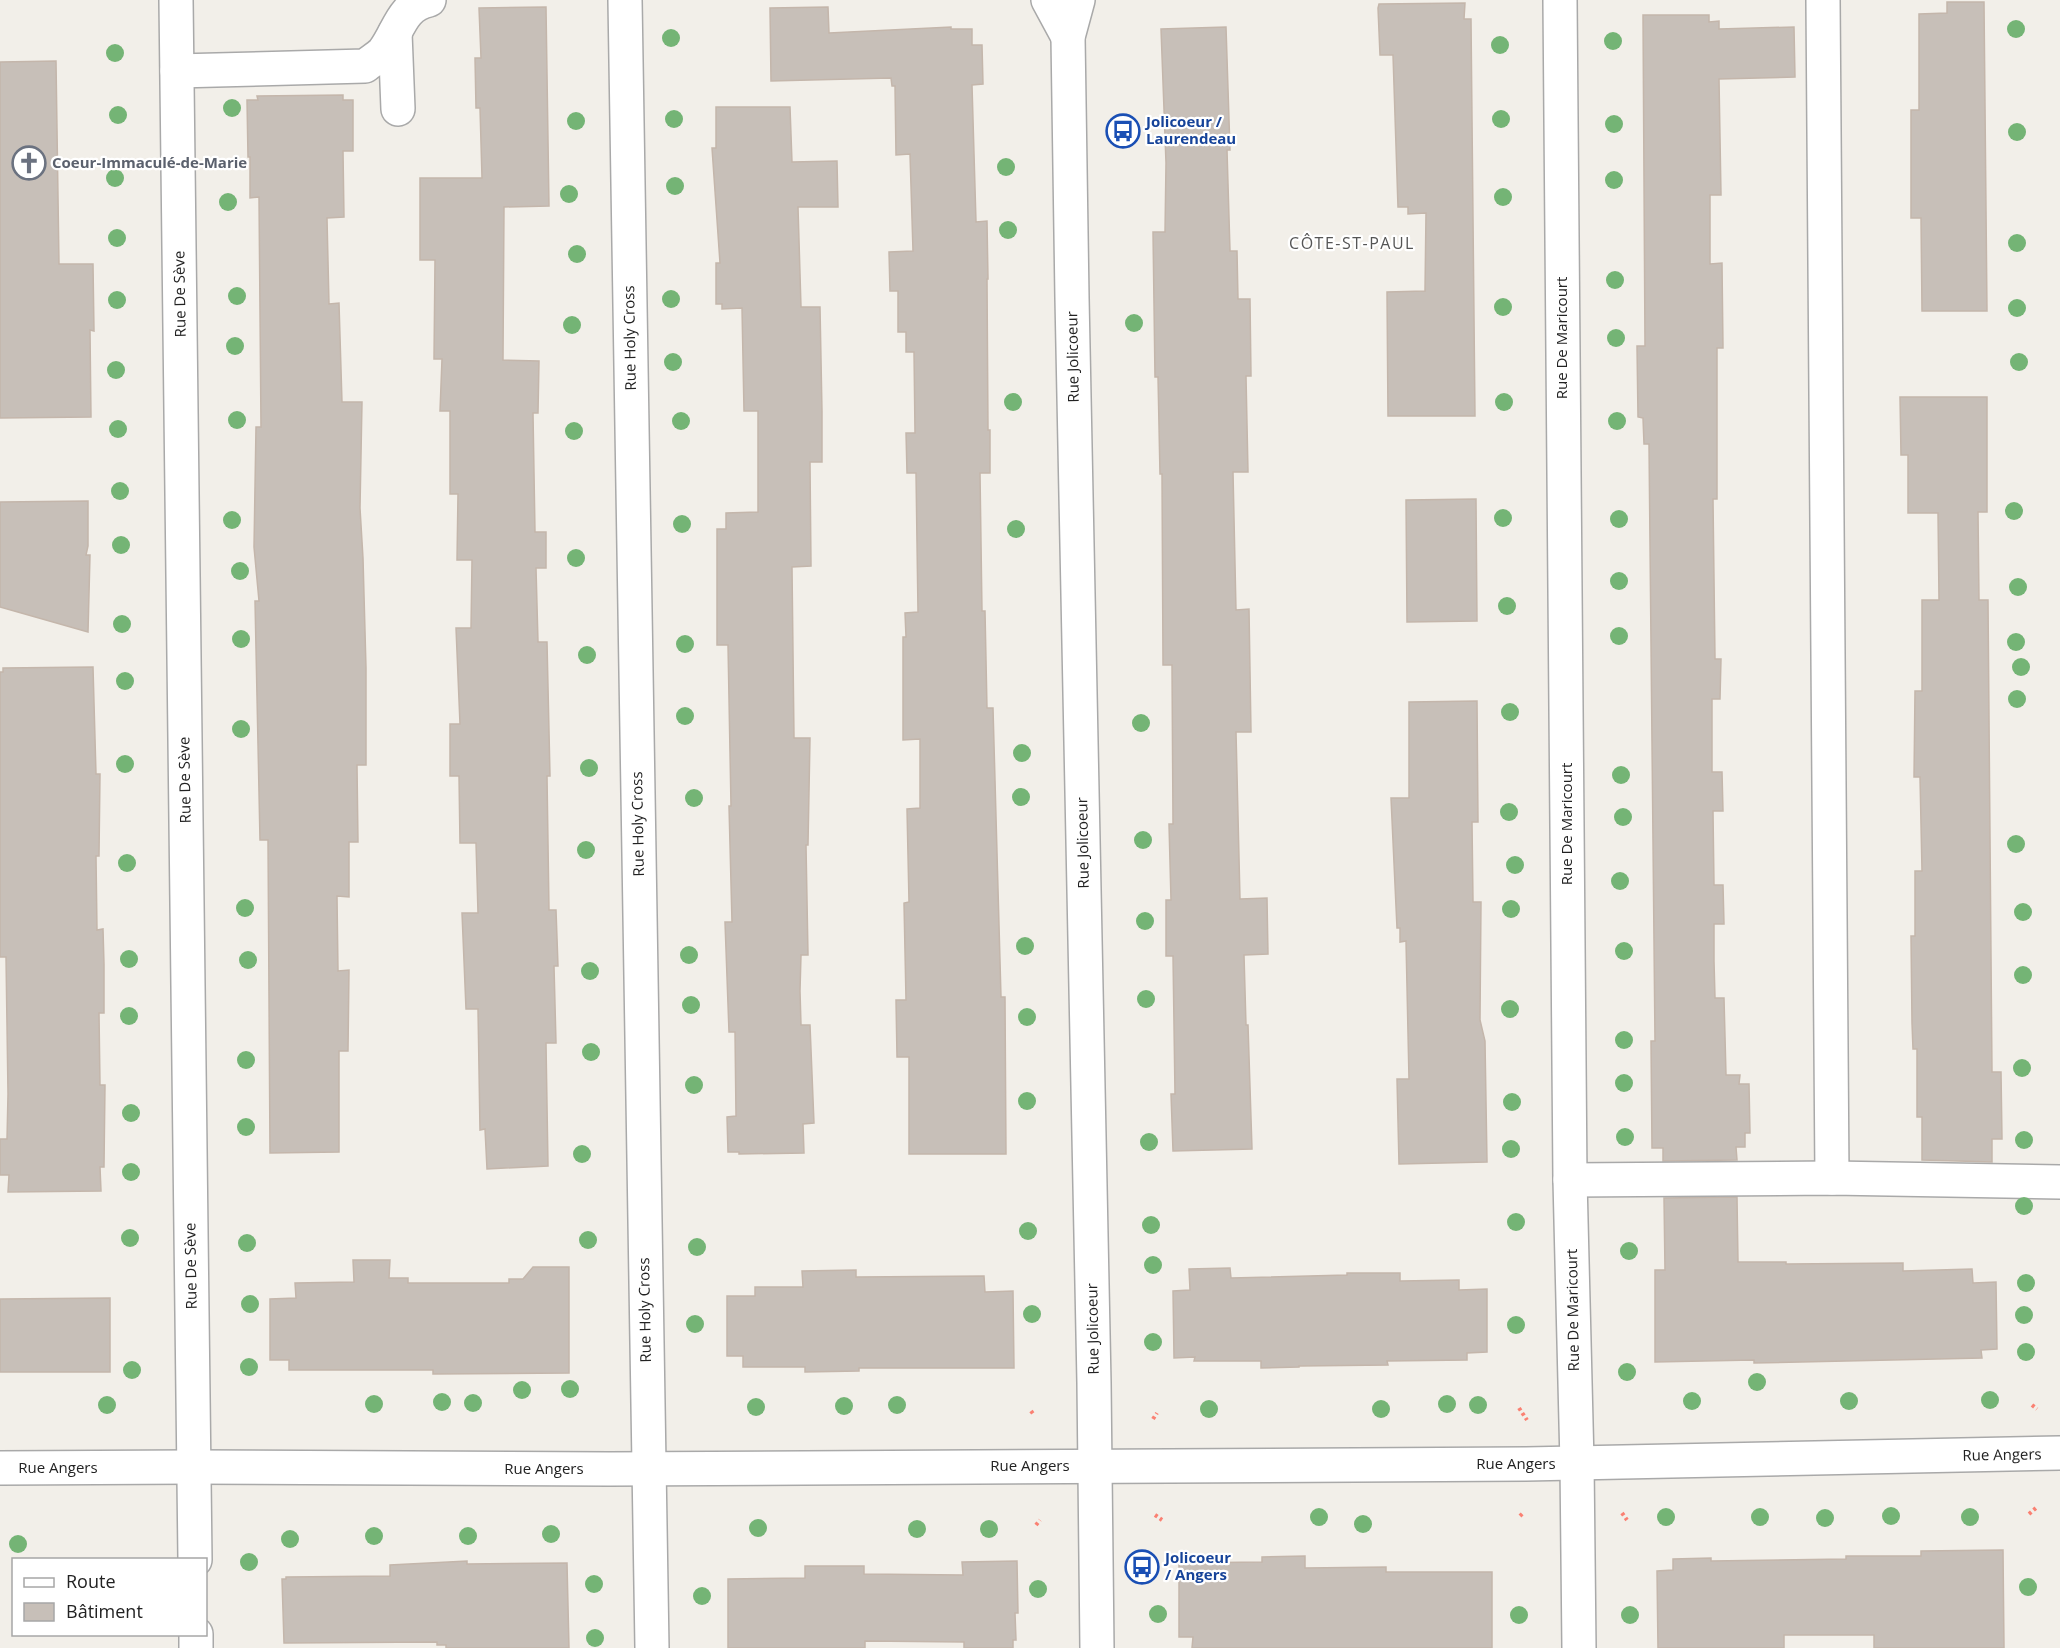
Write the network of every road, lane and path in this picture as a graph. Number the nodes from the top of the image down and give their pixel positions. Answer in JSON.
{"nodes":[{"id":1,"x":176,"y":0,"type":"edge"},
{"id":2,"x":429,"y":0,"type":"edge"},
{"id":3,"x":625,"y":0,"type":"edge"},
{"id":4,"x":1048,"y":0,"type":"edge"},
{"id":5,"x":1078,"y":0,"type":"edge"},
{"id":6,"x":1560,"y":0,"type":"edge"},
{"id":7,"x":1823,"y":0,"type":"edge"},
{"id":8,"x":395,"y":33,"type":"junction"},
{"id":9,"x":1068,"y":37,"type":"junction"},
{"id":10,"x":177,"y":71,"type":"junction"},
{"id":11,"x":398,"y":109,"type":"dead end"},
{"id":12,"x":1832,"y":1178,"type":"junction"},
{"id":13,"x":1570,"y":1180,"type":"junction"},
{"id":14,"x":2060,"y":1182,"type":"edge"},
{"id":15,"x":2032,"y":1405,"type":"dead end"},
{"id":16,"x":1518,"y":1408,"type":"dead end"},
{"id":17,"x":2037,"y":1409,"type":"dead end"},
{"id":18,"x":1157,"y":1413,"type":"dead end"},
{"id":19,"x":1153,"y":1419,"type":"dead end"},
{"id":20,"x":1527,"y":1420,"type":"dead end"},
{"id":21,"x":2060,"y":1454,"type":"edge"},
{"id":22,"x":1577,"y":1463,"type":"junction"},
{"id":23,"x":1094,"y":1466,"type":"junction"},
{"id":24,"x":193,"y":1467,"type":"junction"},
{"id":25,"x":0,"y":1468,"type":"edge"},
{"id":26,"x":648,"y":1469,"type":"junction"},
{"id":27,"x":2036,"y":1508,"type":"dead end"},
{"id":28,"x":1524,"y":1512,"type":"dead end"},
{"id":29,"x":1622,"y":1513,"type":"dead end"},
{"id":30,"x":2029,"y":1514,"type":"dead end"},
{"id":31,"x":1155,"y":1515,"type":"dead end"},
{"id":32,"x":1520,"y":1516,"type":"dead end"},
{"id":33,"x":1040,"y":1520,"type":"dead end"},
{"id":34,"x":1627,"y":1520,"type":"dead end"},
{"id":35,"x":1162,"y":1521,"type":"dead end"},
{"id":36,"x":1036,"y":1525,"type":"dead end"},
{"id":37,"x":195,"y":1558,"type":"edge"},
{"id":38,"x":652,"y":1648,"type":"edge"},
{"id":39,"x":1097,"y":1648,"type":"edge"},
{"id":40,"x":1579,"y":1648,"type":"edge"}],
"edges":[{"from":1,"to":10,"type":"street","name":"Rue De Sève"},
{"from":2,"to":8,"type":"street"},
{"from":3,"to":26,"type":"street","name":"Rue Holy Cross"},
{"from":4,"to":9,"type":"street","name":"Rue Jolicoeur"},
{"from":5,"to":9,"type":"street","name":"Rue Jolicoeur"},
{"from":6,"to":13,"type":"street","name":"Rue De Maricourt"},
{"from":7,"to":12,"type":"street"},
{"from":8,"to":10,"type":"street"},
{"from":8,"to":11,"type":"street"},
{"from":9,"to":23,"type":"street","name":"Rue Jolicoeur"},
{"from":10,"to":24,"type":"street","name":"Rue De Sève"},
{"from":12,"to":13,"type":"street"},
{"from":12,"to":14,"type":"street"},
{"from":13,"to":22,"type":"street","name":"Rue De Maricourt"},
{"from":15,"to":17,"type":"path"},
{"from":16,"to":20,"type":"path"},
{"from":18,"to":19,"type":"path"},
{"from":21,"to":22,"type":"street","name":"Rue Angers"},
{"from":22,"to":23,"type":"street","name":"Rue Angers"},
{"from":22,"to":40,"type":"street","name":"Rue De Maricourt"},
{"from":23,"to":26,"type":"street","name":"Rue Angers"},
{"from":23,"to":39,"type":"street","name":"Rue Jolicoeur"},
{"from":24,"to":25,"type":"street","name":"Rue Angers"},
{"from":24,"to":26,"type":"street","name":"Rue Angers"},
{"from":24,"to":37,"type":"street","name":"Rue De Sève"},
{"from":26,"to":38,"type":"street","name":"Rue Holy Cross"},
{"from":27,"to":30,"type":"path"},
{"from":28,"to":32,"type":"path"},
{"from":29,"to":34,"type":"path"},
{"from":31,"to":35,"type":"path"},
{"from":33,"to":36,"type":"path"}]}
